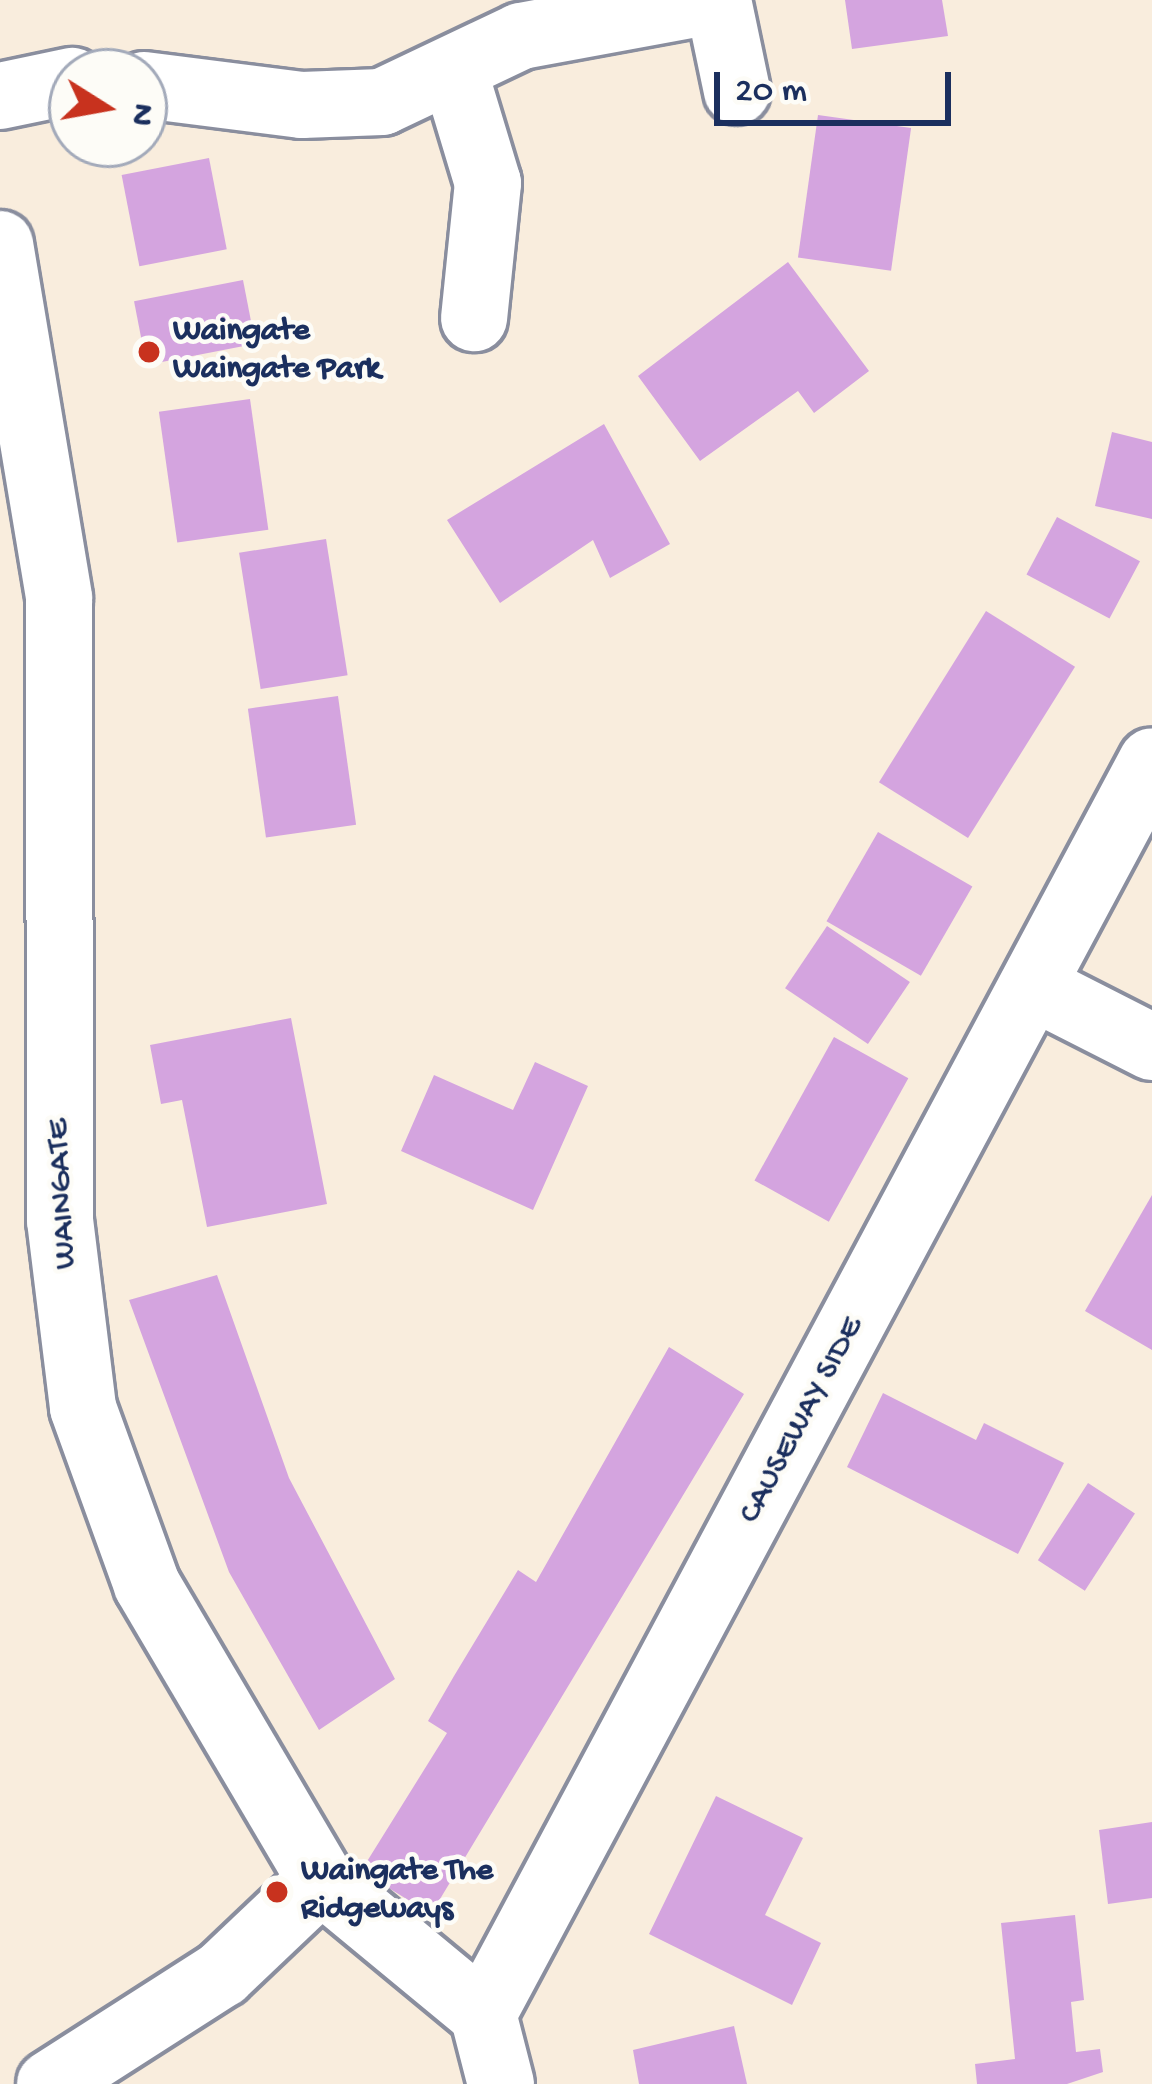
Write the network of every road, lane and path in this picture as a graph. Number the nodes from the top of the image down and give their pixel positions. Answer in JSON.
{"nodes":[{"id":1,"x":718,"y":0,"type":"edge"},
{"id":2,"x":455,"y":74,"type":"junction"},
{"id":3,"x":48,"y":86,"type":"edge"},
{"id":4,"x":168,"y":87,"type":"edge"},
{"id":5,"x":737,"y":91,"type":"dead end"},
{"id":6,"x":0,"y":96,"type":"edge"},
{"id":7,"x":0,"y":244,"type":"edge"},
{"id":8,"x":474,"y":318,"type":"dead end"},
{"id":9,"x":1152,"y":761,"type":"edge"},
{"id":10,"x":1034,"y":987,"type":"junction"},
{"id":11,"x":1152,"y":1047,"type":"edge"},
{"id":12,"x":321,"y":1880,"type":"junction"},
{"id":13,"x":483,"y":2014,"type":"junction"},
{"id":14,"x":50,"y":2084,"type":"edge"},
{"id":15,"x":501,"y":2084,"type":"edge"}],
"edges":[{"from":1,"to":2,"type":"street"},
{"from":1,"to":5,"type":"street"},
{"from":2,"to":4,"type":"street"},
{"from":2,"to":8,"type":"street"},
{"from":3,"to":6,"type":"street"},
{"from":7,"to":12,"type":"street","name":"WAINGATE"},
{"from":9,"to":10,"type":"street","name":"CAUSEWAY SIDE"},
{"from":10,"to":11,"type":"street"},
{"from":10,"to":13,"type":"street","name":"CAUSEWAY SIDE"},
{"from":12,"to":13,"type":"street","name":"WAINGATE"},
{"from":12,"to":14,"type":"street"},
{"from":13,"to":15,"type":"street"}]}
